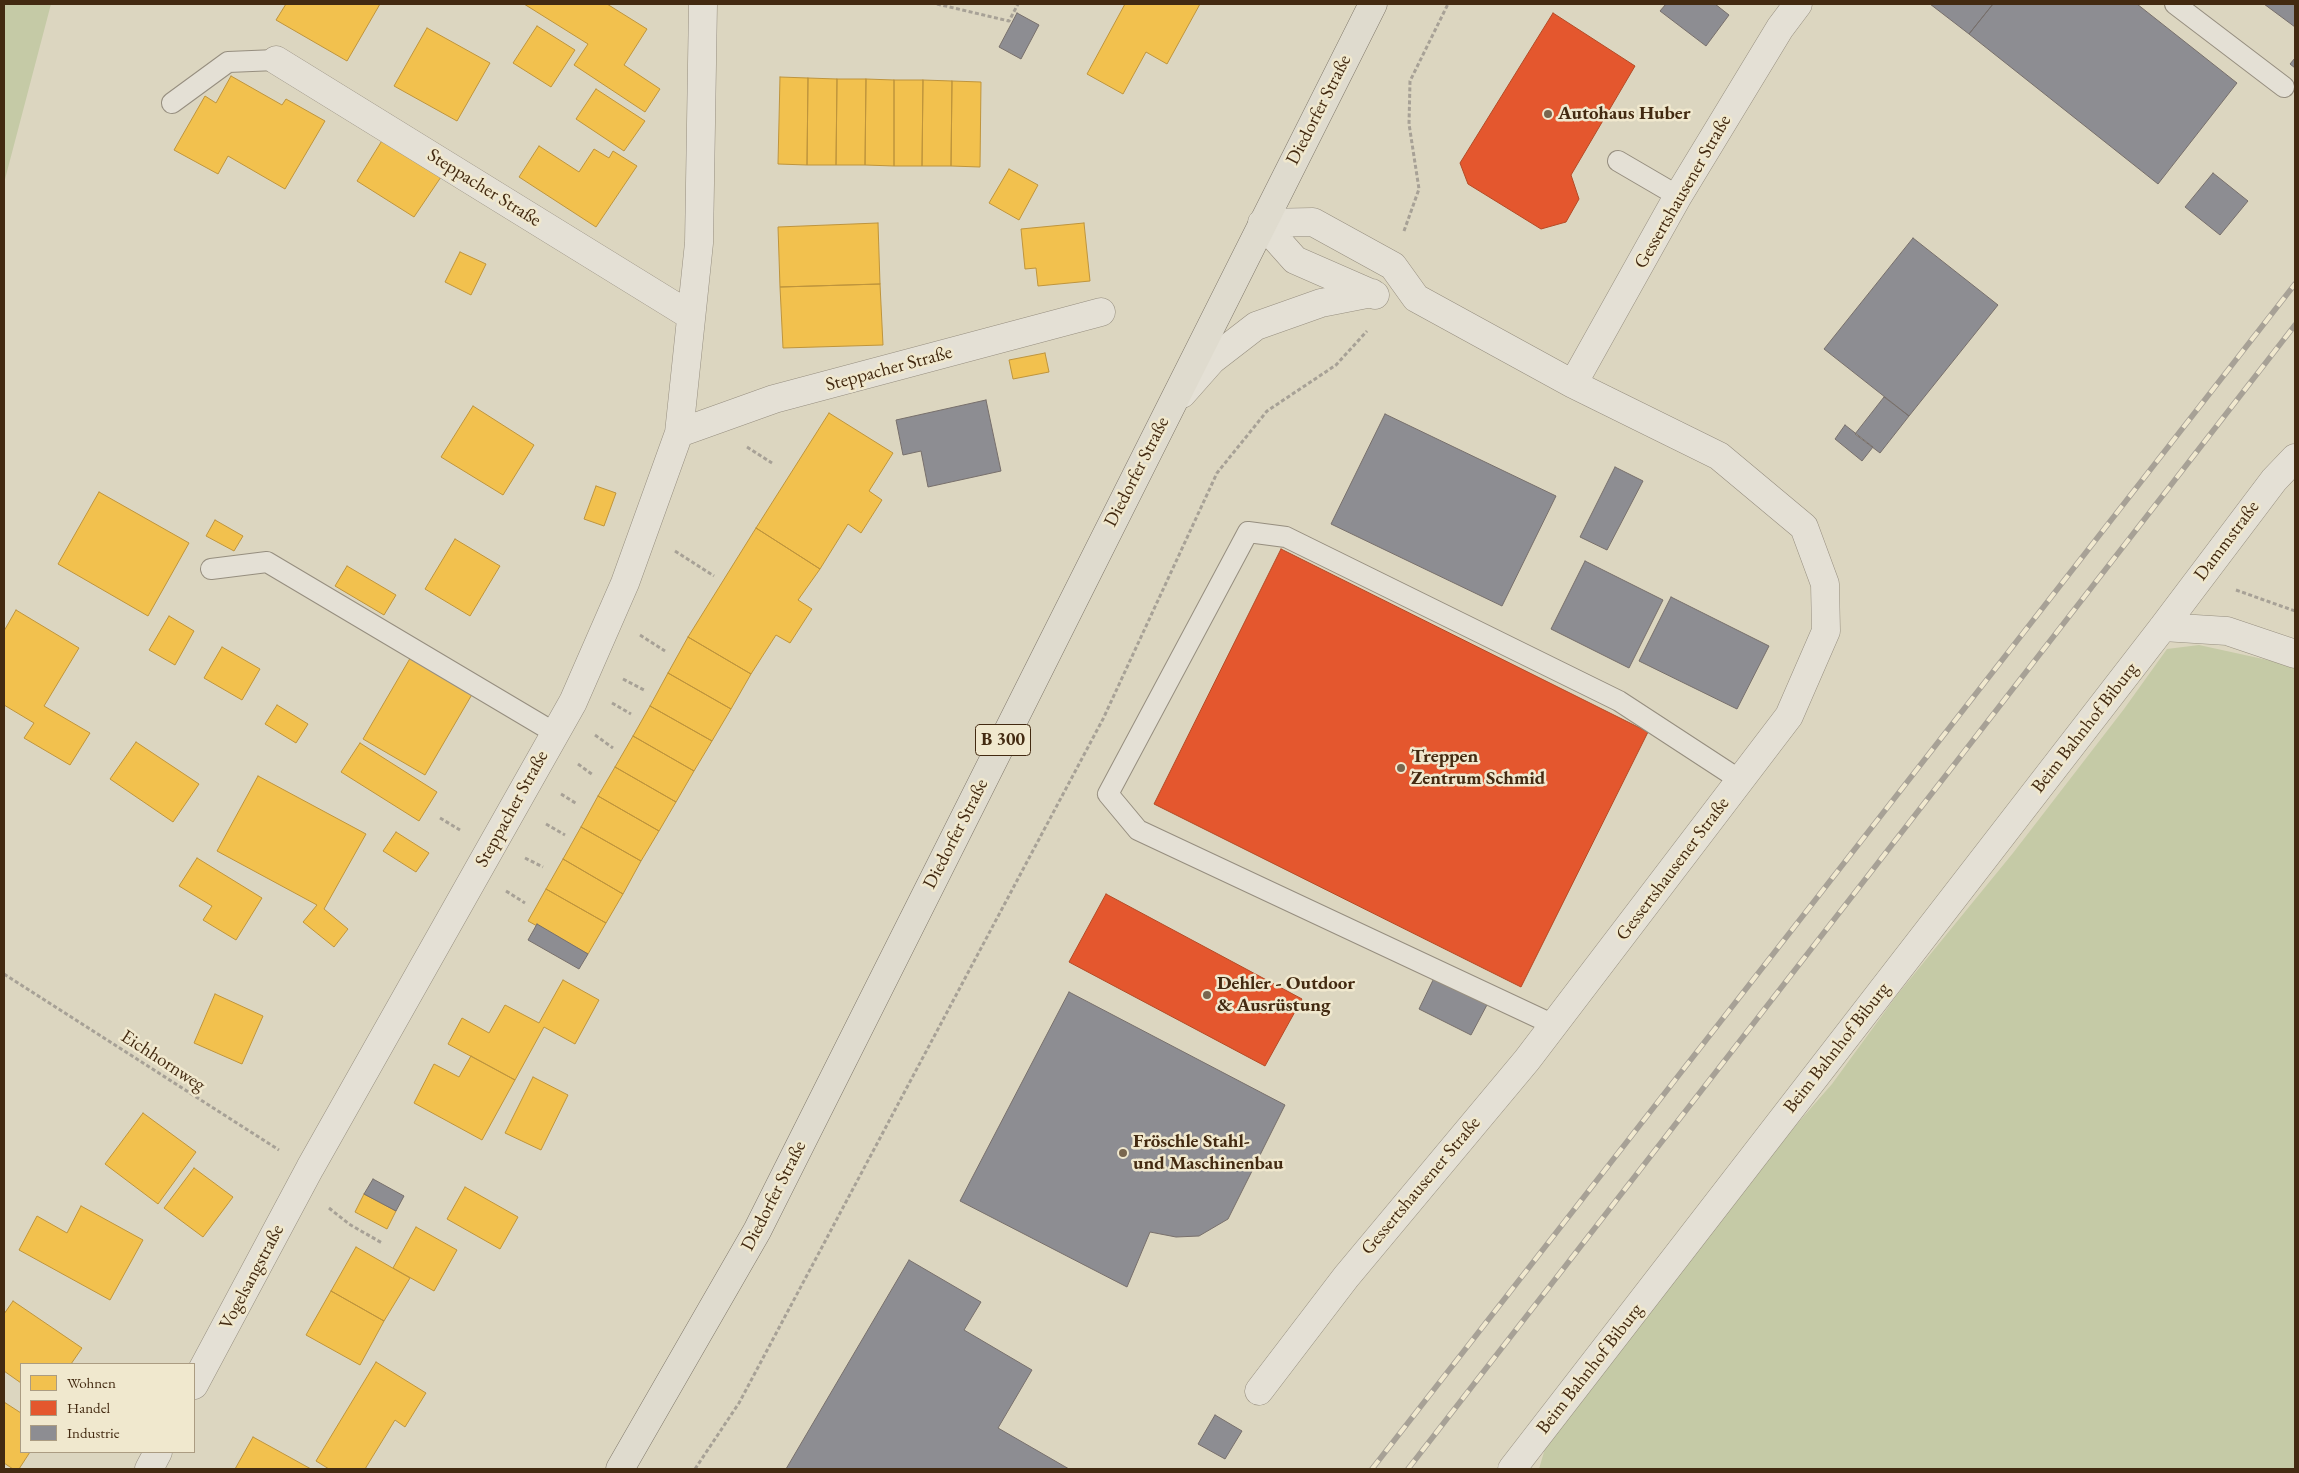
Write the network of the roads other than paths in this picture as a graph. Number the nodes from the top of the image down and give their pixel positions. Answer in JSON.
{"nodes":[{"id":1,"x":703,"y":4,"type":"edge"},
{"id":2,"x":1373,"y":4,"type":"edge"},
{"id":3,"x":1798,"y":4,"type":"edge"},
{"id":4,"x":2175,"y":4,"type":"edge"},
{"id":5,"x":276,"y":60,"type":"joint"},
{"id":6,"x":2284,"y":87,"type":"dead end"},
{"id":7,"x":172,"y":103,"type":"dead end"},
{"id":8,"x":1618,"y":160,"type":"dead end"},
{"id":9,"x":1678,"y":196,"type":"junction"},
{"id":10,"x":1262,"y":223,"type":"junction"},
{"id":11,"x":1376,"y":295,"type":"junction"},
{"id":12,"x":1414,"y":296,"type":"junction"},
{"id":13,"x":1101,"y":312,"type":"dead end"},
{"id":14,"x":691,"y":316,"type":"junction"},
{"id":15,"x":1573,"y":384,"type":"junction"},
{"id":16,"x":1168,"y":410,"type":"junction"},
{"id":17,"x":679,"y":433,"type":"junction"},
{"id":18,"x":2295,"y":458,"type":"edge"},
{"id":19,"x":211,"y":568,"type":"dead end"},
{"id":20,"x":2163,"y":627,"type":"junction"},
{"id":21,"x":2295,"y":654,"type":"edge"},
{"id":22,"x":555,"y":733,"type":"junction"},
{"id":23,"x":1740,"y":780,"type":"junction"},
{"id":24,"x":1554,"y":1025,"type":"junction"},
{"id":25,"x":305,"y":1177,"type":"joint"},
{"id":26,"x":195,"y":1383,"type":"edge"},
{"id":27,"x":1259,"y":1391,"type":"dead end"},
{"id":28,"x":157,"y":1453,"type":"edge"},
{"id":29,"x":149,"y":1469,"type":"edge"},
{"id":30,"x":620,"y":1469,"type":"edge"},
{"id":31,"x":1512,"y":1469,"type":"edge"}],
"edges":[{"from":1,"to":14,"type":"street","name":"Steppacher Straße"},
{"from":2,"to":10,"type":"main road","name":"Diedorfer Straße","number":"B 300"},
{"from":3,"to":9,"type":"street","name":"Gessertshausener Straße"},
{"from":4,"to":6,"type":"lane"},
{"from":5,"to":7,"type":"lane"},
{"from":5,"to":14,"type":"street","name":"Steppacher Straße"},
{"from":8,"to":9,"type":"lane"},
{"from":9,"to":15,"type":"street","name":"Gessertshausener Straße"},
{"from":10,"to":11,"type":"street"},
{"from":10,"to":12,"type":"street","name":"Gessertshausener Straße"},
{"from":10,"to":16,"type":"main road","name":"Diedorfer Straße","number":"B 300"},
{"from":11,"to":12,"type":"street"},
{"from":11,"to":16,"type":"street"},
{"from":12,"to":15,"type":"street","name":"Gessertshausener Straße"},
{"from":13,"to":17,"type":"street","name":"Steppacher Straße"},
{"from":14,"to":17,"type":"street","name":"Steppacher Straße"},
{"from":15,"to":23,"type":"street","name":"Gessertshausener Straße"},
{"from":16,"to":30,"type":"main road","name":"Diedorfer Straße","number":"B 300"},
{"from":17,"to":22,"type":"street","name":"Steppacher Straße"},
{"from":18,"to":20,"type":"street","name":"Dammstraße"},
{"from":19,"to":22,"type":"lane"},
{"from":20,"to":21,"type":"street"},
{"from":20,"to":31,"type":"street","name":"Beim Bahnhof Biburg"},
{"from":22,"to":25,"type":"street","name":"Steppacher Straße"},
{"from":23,"to":24,"type":"street","name":"Gessertshausener Straße"},
{"from":23,"to":24,"type":"lane"},
{"from":24,"to":27,"type":"street","name":"Gessertshausener Straße"},
{"from":25,"to":26,"type":"street","name":"Vogelsangstraße"},
{"from":28,"to":29,"type":"street"}]}
